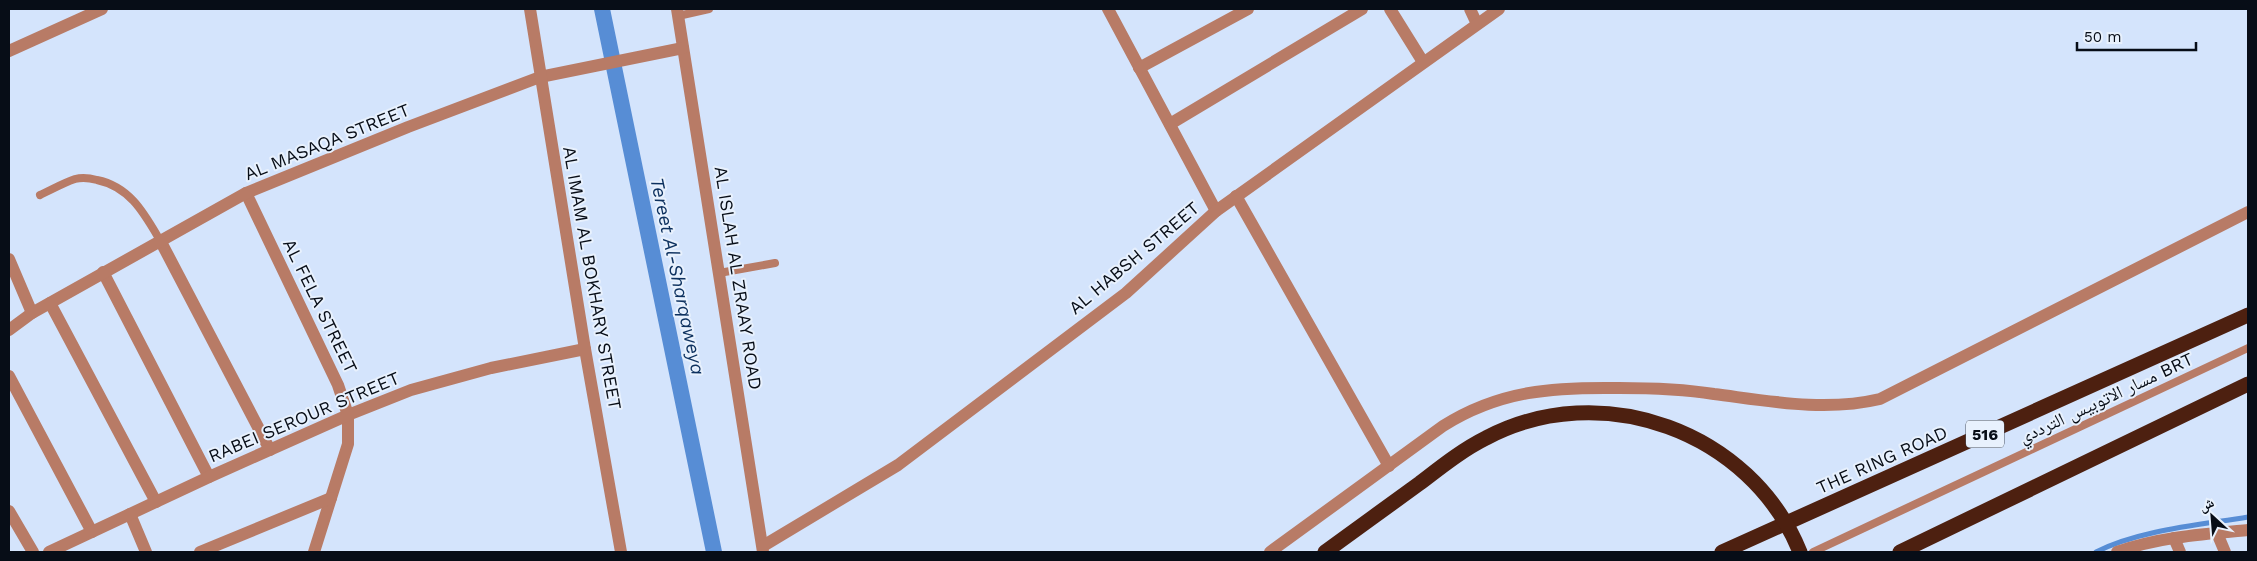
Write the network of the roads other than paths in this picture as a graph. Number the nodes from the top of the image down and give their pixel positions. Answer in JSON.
{"nodes":[{"id":1,"x":102,"y":9,"type":"edge"},
{"id":2,"x":530,"y":9,"type":"edge"},
{"id":3,"x":710,"y":9,"type":"edge"},
{"id":4,"x":1108,"y":9,"type":"edge"},
{"id":5,"x":1248,"y":9,"type":"edge"},
{"id":6,"x":1362,"y":9,"type":"edge"},
{"id":7,"x":1390,"y":9,"type":"edge"},
{"id":8,"x":1470,"y":9,"type":"edge"},
{"id":9,"x":1500,"y":9,"type":"edge"},
{"id":10,"x":678,"y":12,"type":"edge"},
{"id":11,"x":1477,"y":24,"type":"junction"},
{"id":12,"x":683,"y":48,"type":"junction"},
{"id":13,"x":9,"y":51,"type":"edge"},
{"id":14,"x":1422,"y":62,"type":"junction"},
{"id":15,"x":1140,"y":68,"type":"junction"},
{"id":16,"x":540,"y":77,"type":"junction"},
{"id":17,"x":1170,"y":124,"type":"junction"},
{"id":18,"x":246,"y":193,"type":"junction"},
{"id":19,"x":40,"y":195,"type":"dead end"},
{"id":20,"x":1236,"y":196,"type":"junction"},
{"id":21,"x":1216,"y":211,"type":"junction"},
{"id":22,"x":2248,"y":212,"type":"edge"},
{"id":23,"x":160,"y":242,"type":"junction"},
{"id":24,"x":9,"y":259,"type":"edge"},
{"id":25,"x":775,"y":264,"type":"dead end"},
{"id":26,"x":103,"y":272,"type":"junction"},
{"id":27,"x":719,"y":273,"type":"junction"},
{"id":28,"x":50,"y":303,"type":"junction"},
{"id":29,"x":32,"y":313,"type":"junction"},
{"id":30,"x":2248,"y":315,"type":"edge"},
{"id":31,"x":9,"y":330,"type":"edge"},
{"id":32,"x":585,"y":348,"type":"junction"},
{"id":33,"x":2248,"y":348,"type":"edge"},
{"id":34,"x":9,"y":376,"type":"edge"},
{"id":35,"x":2248,"y":384,"type":"edge"},
{"id":36,"x":348,"y":415,"type":"junction"},
{"id":37,"x":270,"y":450,"type":"junction"},
{"id":38,"x":1389,"y":466,"type":"junction"},
{"id":39,"x":209,"y":477,"type":"junction"},
{"id":40,"x":331,"y":498,"type":"junction"},
{"id":41,"x":156,"y":502,"type":"junction"},
{"id":42,"x":9,"y":511,"type":"edge"},
{"id":43,"x":130,"y":514,"type":"junction"},
{"id":44,"x":2248,"y":530,"type":"edge"},
{"id":45,"x":92,"y":532,"type":"junction"},
{"id":46,"x":2217,"y":533,"type":"junction"},
{"id":47,"x":2174,"y":538,"type":"junction"},
{"id":48,"x":68,"y":548,"type":"edge"},
{"id":49,"x":763,"y":549,"type":"edge"},
{"id":50,"x":33,"y":552,"type":"edge"},
{"id":51,"x":49,"y":552,"type":"edge"},
{"id":52,"x":146,"y":552,"type":"edge"},
{"id":53,"x":200,"y":552,"type":"edge"},
{"id":54,"x":314,"y":552,"type":"edge"},
{"id":55,"x":622,"y":552,"type":"edge"},
{"id":56,"x":1270,"y":552,"type":"edge"},
{"id":57,"x":1325,"y":552,"type":"edge"},
{"id":58,"x":1722,"y":552,"type":"edge"},
{"id":59,"x":1800,"y":552,"type":"edge"},
{"id":60,"x":1813,"y":552,"type":"edge"},
{"id":61,"x":1900,"y":552,"type":"edge"},
{"id":62,"x":2117,"y":552,"type":"edge"},
{"id":63,"x":2180,"y":552,"type":"edge"},
{"id":64,"x":2225,"y":552,"type":"edge"}],
"edges":[{"from":1,"to":13,"type":"street"},
{"from":2,"to":16,"type":"street","name":"AL IMAM AL BOKHARY STREET"},
{"from":3,"to":10,"type":"lane"},
{"from":4,"to":15,"type":"street"},
{"from":5,"to":15,"type":"street"},
{"from":6,"to":17,"type":"street"},
{"from":7,"to":14,"type":"street"},
{"from":8,"to":11,"type":"street"},
{"from":9,"to":11,"type":"street","name":"AL HABSH STREET"},
{"from":10,"to":12,"type":"street","name":"AL ISLAH AL ZRAAY ROAD"},
{"from":11,"to":14,"type":"street","name":"AL HABSH STREET"},
{"from":12,"to":16,"type":"street","name":"AL MASAQA STREET"},
{"from":12,"to":27,"type":"street","name":"AL ISLAH AL ZRAAY ROAD"},
{"from":14,"to":20,"type":"street","name":"AL HABSH STREET"},
{"from":15,"to":17,"type":"street"},
{"from":16,"to":18,"type":"street","name":"AL MASAQA STREET"},
{"from":16,"to":32,"type":"street","name":"AL IMAM AL BOKHARY STREET"},
{"from":17,"to":21,"type":"street"},
{"from":18,"to":23,"type":"street","name":"AL MASAQA STREET"},
{"from":18,"to":36,"type":"street","name":"AL FELA STREET"},
{"from":19,"to":23,"type":"lane"},
{"from":20,"to":21,"type":"street","name":"AL HABSH STREET"},
{"from":20,"to":38,"type":"street"},
{"from":21,"to":49,"type":"street","name":"AL HABSH STREET"},
{"from":22,"to":38,"type":"street"},
{"from":23,"to":26,"type":"street","name":"AL MASAQA STREET"},
{"from":23,"to":37,"type":"street"},
{"from":24,"to":29,"type":"street"},
{"from":25,"to":27,"type":"lane"},
{"from":26,"to":28,"type":"street","name":"AL MASAQA STREET"},
{"from":26,"to":39,"type":"street"},
{"from":27,"to":49,"type":"street","name":"AL ISLAH AL ZRAAY ROAD"},
{"from":28,"to":29,"type":"street","name":"AL MASAQA STREET"},
{"from":28,"to":41,"type":"street"},
{"from":29,"to":31,"type":"street","name":"AL MASAQA STREET"},
{"from":30,"to":58,"type":"highway","name":"THE RING ROAD","number":"516"},
{"from":32,"to":36,"type":"street","name":"RABEI SEROUR STREET"},
{"from":32,"to":55,"type":"street","name":"AL IMAM AL BOKHARY STREET"},
{"from":33,"to":60,"type":"lane","name":"مسار الاتوبيس الترددي BRT"},
{"from":34,"to":45,"type":"street"},
{"from":35,"to":61,"type":"highway"},
{"from":36,"to":37,"type":"street","name":"RABEI SEROUR STREET"},
{"from":36,"to":40,"type":"street","name":"AL FELA STREET"},
{"from":37,"to":39,"type":"street","name":"RABEI SEROUR STREET"},
{"from":38,"to":56,"type":"street"},
{"from":39,"to":41,"type":"street","name":"RABEI SEROUR STREET"},
{"from":40,"to":53,"type":"street"},
{"from":40,"to":54,"type":"street","name":"AL FELA STREET"},
{"from":41,"to":43,"type":"street","name":"RABEI SEROUR STREET"},
{"from":42,"to":50,"type":"street"},
{"from":43,"to":45,"type":"street","name":"RABEI SEROUR STREET"},
{"from":43,"to":52,"type":"street"},
{"from":44,"to":46,"type":"street"},
{"from":45,"to":48,"type":"street","name":"RABEI SEROUR STREET"},
{"from":46,"to":47,"type":"street"},
{"from":46,"to":64,"type":"street"},
{"from":47,"to":62,"type":"street"},
{"from":47,"to":63,"type":"street"},
{"from":48,"to":51,"type":"street","name":"RABEI SEROUR STREET"},
{"from":57,"to":59,"type":"highway","bridge":true}]}
